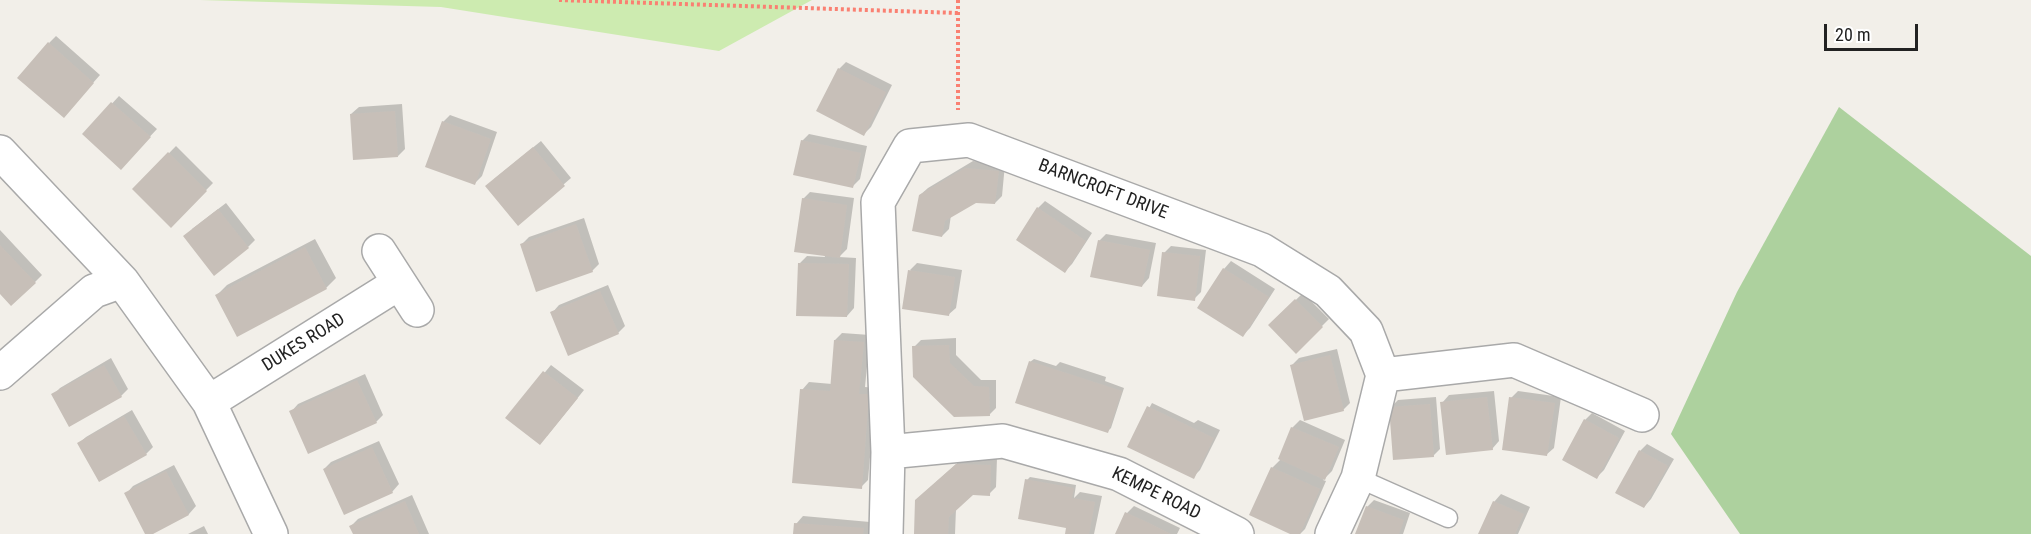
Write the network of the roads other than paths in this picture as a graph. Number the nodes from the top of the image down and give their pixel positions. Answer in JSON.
{"nodes":[{"id":1,"x":0,"y":153,"type":"edge"},
{"id":2,"x":379,"y":251,"type":"dead end"},
{"id":3,"x":399,"y":283,"type":"junction"},
{"id":4,"x":108,"y":286,"type":"junction"},
{"id":5,"x":417,"y":310,"type":"dead end"},
{"id":6,"x":0,"y":373,"type":"edge"},
{"id":7,"x":1383,"y":375,"type":"junction"},
{"id":8,"x":209,"y":402,"type":"junction"},
{"id":9,"x":1642,"y":415,"type":"dead end"},
{"id":10,"x":888,"y":453,"type":"junction"},
{"id":11,"x":1358,"y":478,"type":"junction"},
{"id":12,"x":1448,"y":518,"type":"dead end"},
{"id":13,"x":271,"y":534,"type":"edge"},
{"id":14,"x":886,"y":534,"type":"edge"},
{"id":15,"x":1237,"y":534,"type":"edge"},
{"id":16,"x":1332,"y":534,"type":"edge"}],
"edges":[{"from":1,"to":4,"type":"street"},
{"from":2,"to":3,"type":"street"},
{"from":3,"to":5,"type":"street"},
{"from":3,"to":8,"type":"street","name":"DUKES ROAD"},
{"from":4,"to":6,"type":"street"},
{"from":4,"to":8,"type":"street"},
{"from":7,"to":9,"type":"street"},
{"from":7,"to":10,"type":"street","name":"BARNCROFT DRIVE"},
{"from":7,"to":11,"type":"street"},
{"from":8,"to":13,"type":"street"},
{"from":10,"to":14,"type":"street","name":"BARNCROFT DRIVE"},
{"from":10,"to":15,"type":"street","name":"KEMPE ROAD"},
{"from":11,"to":12,"type":"lane"},
{"from":11,"to":16,"type":"street"}]}
